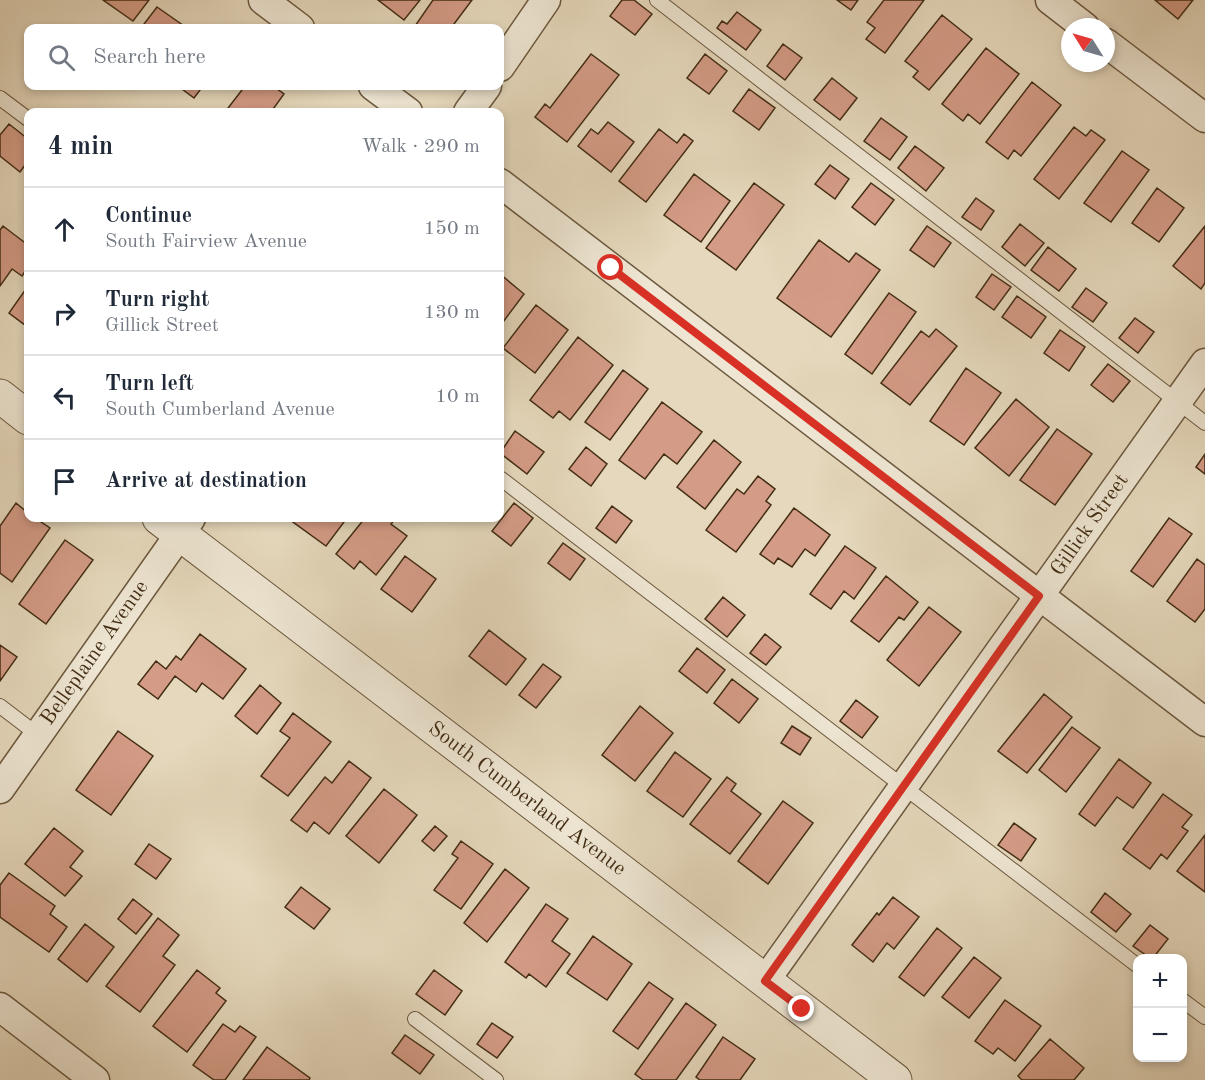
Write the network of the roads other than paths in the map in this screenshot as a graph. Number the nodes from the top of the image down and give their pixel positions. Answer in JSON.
{"nodes":[{"id":1,"x":263,"y":0,"type":"edge"},
{"id":2,"x":546,"y":0,"type":"edge"},
{"id":3,"x":657,"y":0,"type":"edge"},
{"id":4,"x":1050,"y":0,"type":"edge"},
{"id":5,"x":1073,"y":18,"type":"edge"},
{"id":6,"x":295,"y":24,"type":"edge"},
{"id":7,"x":1115,"y":50,"type":"edge"},
{"id":8,"x":504,"y":61,"type":"edge"},
{"id":9,"x":378,"y":90,"type":"edge"},
{"id":10,"x":484,"y":90,"type":"edge"},
{"id":11,"x":0,"y":98,"type":"edge"},
{"id":12,"x":403,"y":108,"type":"edge"},
{"id":13,"x":471,"y":108,"type":"edge"},
{"id":14,"x":24,"y":116,"type":"edge"},
{"id":15,"x":1205,"y":118,"type":"edge"},
{"id":16,"x":504,"y":186,"type":"edge"},
{"id":17,"x":1205,"y":363,"type":"edge"},
{"id":18,"x":0,"y":396,"type":"edge"},
{"id":19,"x":1177,"y":402,"type":"junction"},
{"id":20,"x":24,"y":415,"type":"edge"},
{"id":21,"x":1205,"y":423,"type":"edge"},
{"id":22,"x":504,"y":481,"type":"edge"},
{"id":23,"x":177,"y":523,"type":"edge"},
{"id":24,"x":1039,"y":596,"type":"junction"},
{"id":25,"x":0,"y":706,"type":"edge"},
{"id":26,"x":1205,"y":722,"type":"edge"},
{"id":27,"x":38,"y":735,"type":"junction"},
{"id":28,"x":903,"y":787,"type":"junction"},
{"id":29,"x":0,"y":789,"type":"edge"},
{"id":30,"x":1133,"y":963,"type":"edge"},
{"id":31,"x":765,"y":981,"type":"junction"},
{"id":32,"x":1187,"y":1004,"type":"edge"},
{"id":33,"x":0,"y":1007,"type":"edge"},
{"id":34,"x":1205,"y":1017,"type":"edge"},
{"id":35,"x":415,"y":1019,"type":"dead end"},
{"id":36,"x":95,"y":1080,"type":"edge"},
{"id":37,"x":496,"y":1080,"type":"edge"},
{"id":38,"x":895,"y":1080,"type":"edge"}],
"edges":[{"from":1,"to":6,"type":"street"},
{"from":2,"to":8,"type":"street"},
{"from":3,"to":19,"type":"lane"},
{"from":4,"to":5,"type":"street"},
{"from":7,"to":15,"type":"street"},
{"from":9,"to":12,"type":"street"},
{"from":10,"to":13,"type":"street"},
{"from":11,"to":14,"type":"lane"},
{"from":16,"to":24,"type":"street"},
{"from":17,"to":19,"type":"street","name":"Gillick Street"},
{"from":18,"to":20,"type":"street"},
{"from":19,"to":21,"type":"lane"},
{"from":19,"to":24,"type":"street","name":"Gillick Street"},
{"from":22,"to":28,"type":"lane"},
{"from":23,"to":27,"type":"street","name":"Belleplaine Avenue"},
{"from":23,"to":31,"type":"street","name":"South Cumberland Avenue"},
{"from":24,"to":26,"type":"street"},
{"from":24,"to":28,"type":"street","name":"Gillick Street"},
{"from":25,"to":27,"type":"lane"},
{"from":27,"to":29,"type":"street","name":"Belleplaine Avenue"},
{"from":28,"to":30,"type":"lane"},
{"from":28,"to":31,"type":"street","name":"Gillick Street"},
{"from":31,"to":38,"type":"street","name":"South Cumberland Avenue"},
{"from":32,"to":34,"type":"lane"},
{"from":33,"to":36,"type":"street"},
{"from":35,"to":37,"type":"lane"}]}
